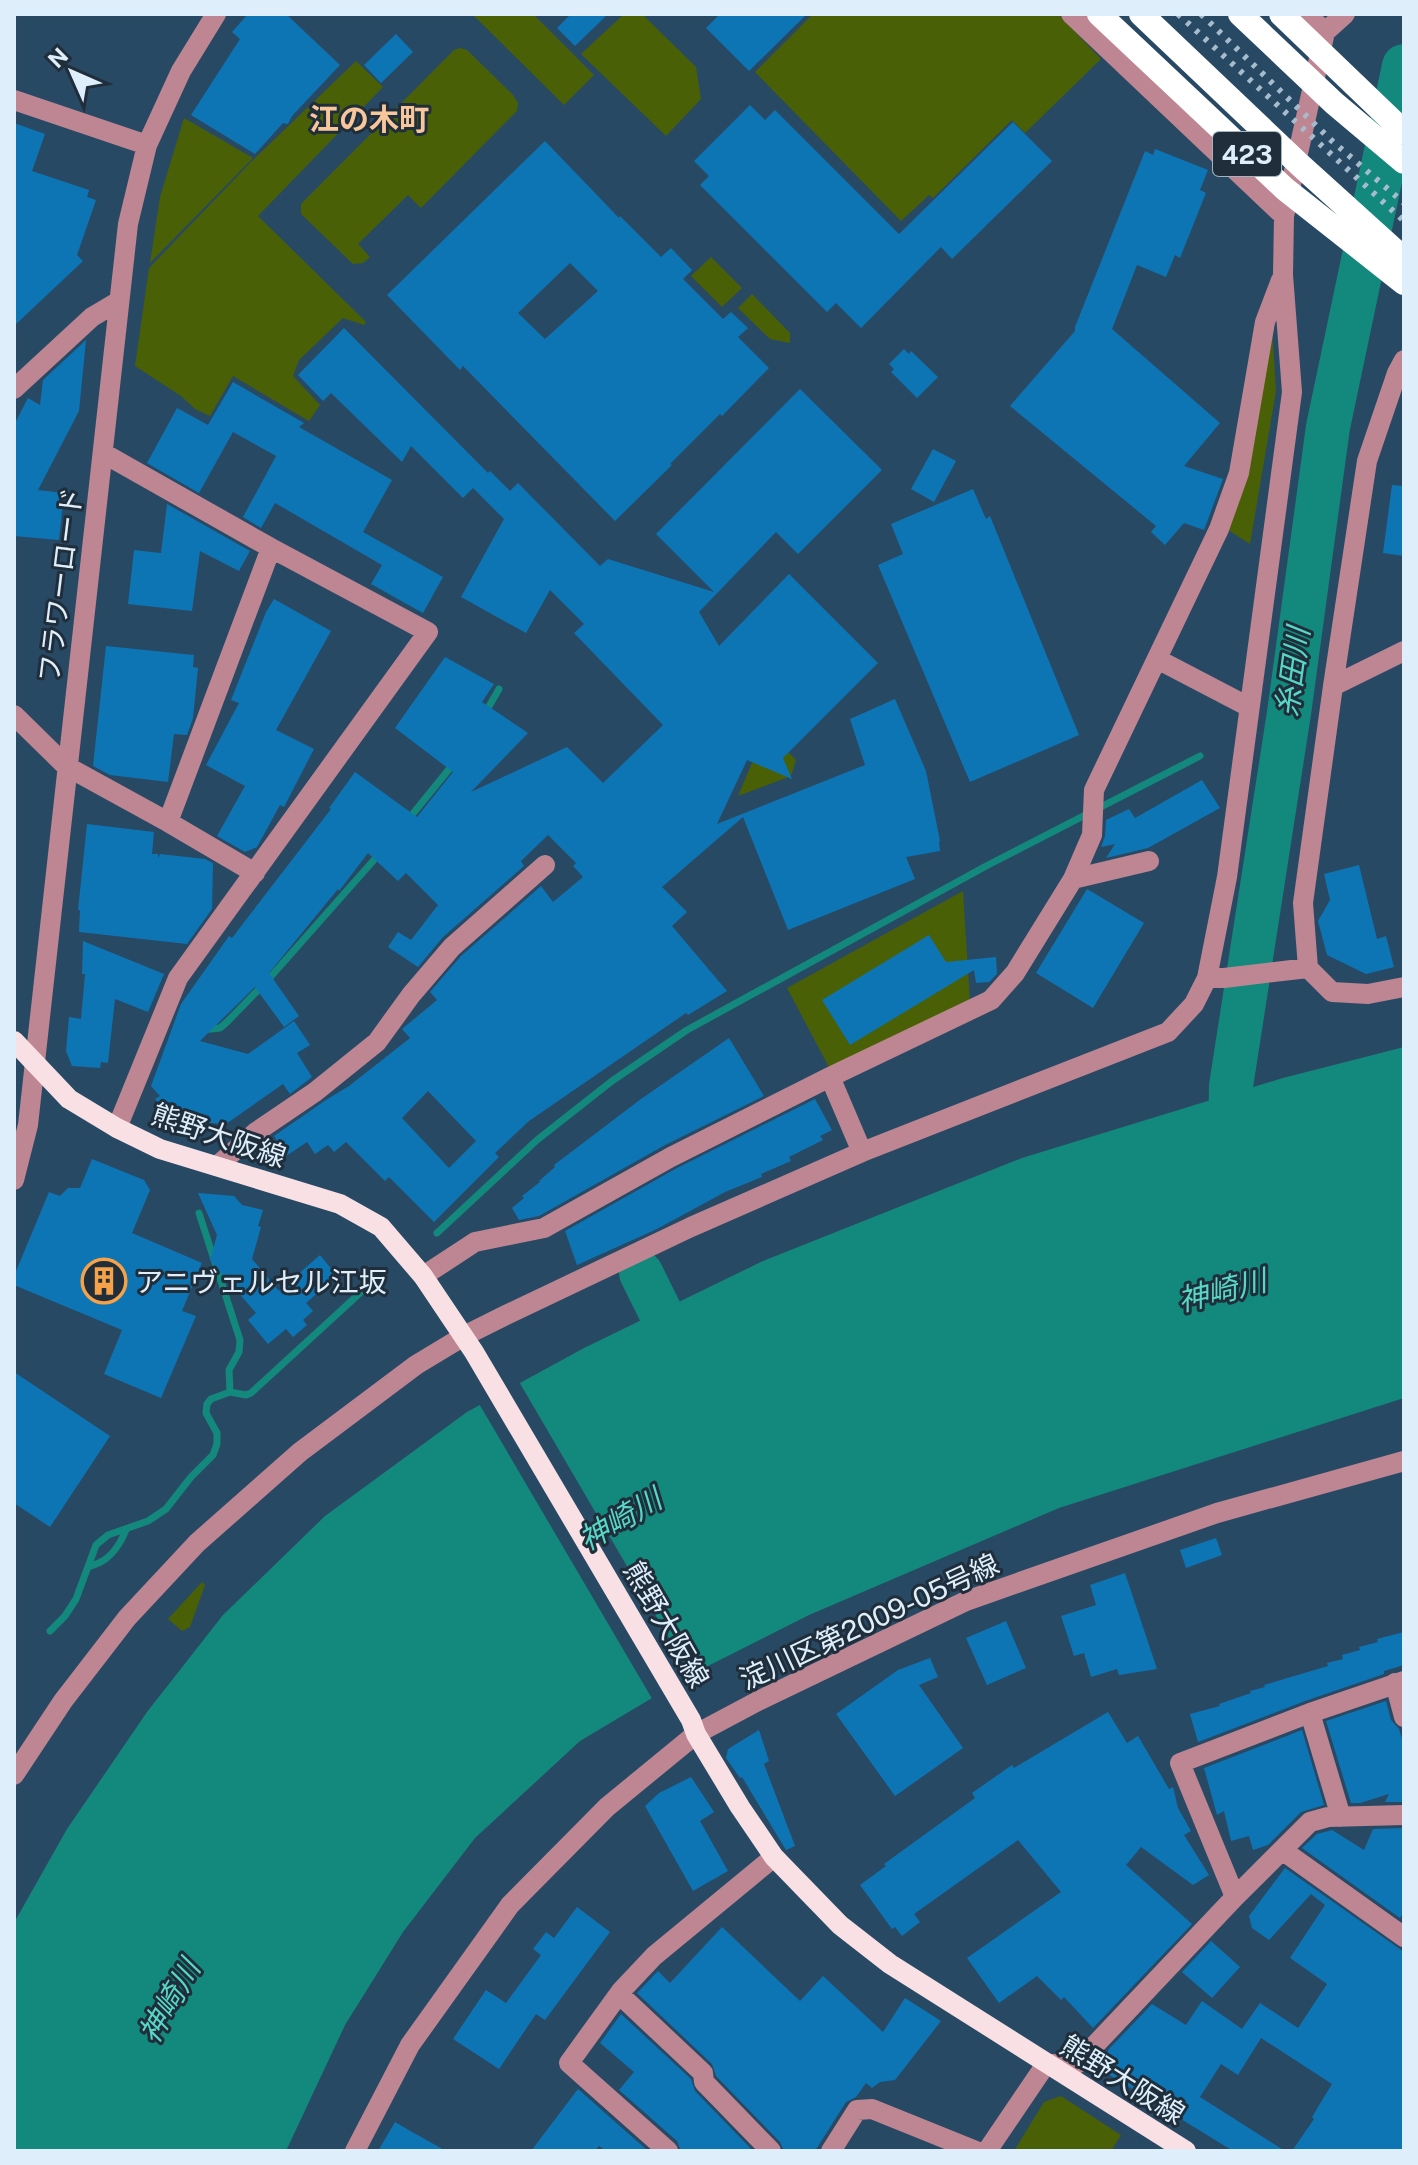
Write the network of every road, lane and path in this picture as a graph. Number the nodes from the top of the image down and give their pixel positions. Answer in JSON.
{"nodes":[{"id":1,"x":216,"y":14,"type":"edge"},
{"id":2,"x":1071,"y":14,"type":"edge"},
{"id":3,"x":1099,"y":14,"type":"edge"},
{"id":4,"x":1141,"y":14,"type":"edge"},
{"id":5,"x":1240,"y":14,"type":"edge"},
{"id":6,"x":1281,"y":14,"type":"edge"},
{"id":7,"x":1307,"y":14,"type":"edge"},
{"id":8,"x":1345,"y":14,"type":"edge"},
{"id":9,"x":1325,"y":32,"type":"junction"},
{"id":10,"x":14,"y":100,"type":"edge"},
{"id":11,"x":1404,"y":132,"type":"edge"},
{"id":12,"x":147,"y":145,"type":"junction"},
{"id":13,"x":1404,"y":162,"type":"edge"},
{"id":14,"x":1284,"y":216,"type":"junction"},
{"id":15,"x":1404,"y":259,"type":"edge"},
{"id":16,"x":1283,"y":275,"type":"junction"},
{"id":17,"x":1404,"y":283,"type":"edge"},
{"id":18,"x":119,"y":301,"type":"junction"},
{"id":19,"x":1404,"y":360,"type":"edge"},
{"id":20,"x":14,"y":389,"type":"edge"},
{"id":21,"x":103,"y":453,"type":"junction"},
{"id":22,"x":271,"y":548,"type":"junction"},
{"id":23,"x":1404,"y":651,"type":"edge"},
{"id":24,"x":1157,"y":659,"type":"junction"},
{"id":25,"x":1333,"y":686,"type":"junction"},
{"id":26,"x":1249,"y":707,"type":"junction"},
{"id":27,"x":14,"y":715,"type":"edge"},
{"id":28,"x":66,"y":766,"type":"junction"},
{"id":29,"x":168,"y":822,"type":"junction"},
{"id":30,"x":1149,"y":861,"type":"dead end"},
{"id":31,"x":545,"y":865,"type":"dead end"},
{"id":32,"x":255,"y":873,"type":"junction"},
{"id":33,"x":1073,"y":879,"type":"junction"},
{"id":34,"x":1308,"y":968,"type":"junction"},
{"id":35,"x":1216,"y":978,"type":"junction"},
{"id":36,"x":1404,"y":987,"type":"edge"},
{"id":37,"x":14,"y":1041,"type":"edge"},
{"id":38,"x":34,"y":1060,"type":"junction"},
{"id":39,"x":830,"y":1077,"type":"junction"},
{"id":40,"x":117,"y":1128,"type":"junction"},
{"id":41,"x":862,"y":1152,"type":"junction"},
{"id":42,"x":217,"y":1166,"type":"junction"},
{"id":43,"x":14,"y":1180,"type":"edge"},
{"id":44,"x":423,"y":1276,"type":"junction"},
{"id":45,"x":469,"y":1344,"type":"junction"},
{"id":46,"x":1404,"y":1461,"type":"edge"},
{"id":47,"x":1400,"y":1682,"type":"edge"},
{"id":48,"x":1310,"y":1713,"type":"junction"},
{"id":49,"x":1404,"y":1717,"type":"edge"},
{"id":50,"x":694,"y":1727,"type":"junction"},
{"id":51,"x":14,"y":1775,"type":"edge"},
{"id":52,"x":1404,"y":1815,"type":"edge"},
{"id":53,"x":1341,"y":1817,"type":"junction"},
{"id":54,"x":1282,"y":1850,"type":"junction"},
{"id":55,"x":774,"y":1857,"type":"junction"},
{"id":56,"x":1235,"y":1897,"type":"junction"},
{"id":57,"x":1404,"y":1937,"type":"edge"},
{"id":58,"x":619,"y":1994,"type":"junction"},
{"id":59,"x":1046,"y":2064,"type":"junction"},
{"id":60,"x":355,"y":2151,"type":"edge"},
{"id":61,"x":668,"y":2151,"type":"edge"},
{"id":62,"x":771,"y":2151,"type":"edge"},
{"id":63,"x":831,"y":2151,"type":"edge"},
{"id":64,"x":976,"y":2151,"type":"edge"},
{"id":65,"x":987,"y":2151,"type":"edge"},
{"id":66,"x":1186,"y":2151,"type":"edge"}],
"edges":[{"from":1,"to":12,"type":"street","name":"フラワーロード"},
{"from":2,"to":14,"type":"street"},
{"from":3,"to":17,"type":"highway","number":"423","bridge":true},
{"from":4,"to":15,"type":"highway","number":"423","bridge":true},
{"from":5,"to":13,"type":"highway","bridge":true},
{"from":6,"to":11,"type":"highway","bridge":true},
{"from":7,"to":9,"type":"street"},
{"from":8,"to":9,"type":"street"},
{"from":9,"to":14,"type":"street"},
{"from":10,"to":12,"type":"street"},
{"from":12,"to":18,"type":"street","name":"フラワーロード"},
{"from":14,"to":16,"type":"street"},
{"from":16,"to":24,"type":"street"},
{"from":16,"to":26,"type":"street"},
{"from":18,"to":20,"type":"street"},
{"from":18,"to":21,"type":"street","name":"フラワーロード"},
{"from":19,"to":25,"type":"street"},
{"from":21,"to":22,"type":"street"},
{"from":21,"to":28,"type":"street","name":"フラワーロード"},
{"from":22,"to":29,"type":"street"},
{"from":22,"to":32,"type":"street"},
{"from":23,"to":25,"type":"street"},
{"from":24,"to":26,"type":"street"},
{"from":24,"to":33,"type":"street"},
{"from":25,"to":34,"type":"street"},
{"from":26,"to":35,"type":"street"},
{"from":27,"to":28,"type":"street"},
{"from":28,"to":29,"type":"street"},
{"from":28,"to":38,"type":"street","name":"フラワーロード"},
{"from":29,"to":32,"type":"street"},
{"from":30,"to":33,"type":"street"},
{"from":31,"to":42,"type":"street"},
{"from":32,"to":40,"type":"street"},
{"from":33,"to":39,"type":"street"},
{"from":34,"to":35,"type":"street"},
{"from":34,"to":36,"type":"street"},
{"from":35,"to":41,"type":"street"},
{"from":37,"to":38,"type":"main road","name":"熊野大阪線"},
{"from":38,"to":40,"type":"main road","name":"熊野大阪線"},
{"from":38,"to":43,"type":"street","name":"フラワーロード"},
{"from":39,"to":41,"type":"street"},
{"from":39,"to":44,"type":"street"},
{"from":40,"to":42,"type":"main road","name":"熊野大阪線"},
{"from":41,"to":45,"type":"street"},
{"from":42,"to":44,"type":"main road","name":"熊野大阪線"},
{"from":44,"to":45,"type":"main road","name":"熊野大阪線"},
{"from":45,"to":50,"type":"main road","name":"熊野大阪線"},
{"from":45,"to":51,"type":"street"},
{"from":46,"to":50,"type":"street","name":"淀川区第2009-05号線"},
{"from":47,"to":48,"type":"street"},
{"from":47,"to":49,"type":"street"},
{"from":48,"to":53,"type":"street"},
{"from":48,"to":56,"type":"street"},
{"from":50,"to":55,"type":"main road","name":"熊野大阪線"},
{"from":50,"to":60,"type":"street","name":"淀川区第2009-05号線"},
{"from":52,"to":53,"type":"street"},
{"from":53,"to":54,"type":"street"},
{"from":54,"to":56,"type":"street"},
{"from":54,"to":57,"type":"street"},
{"from":55,"to":58,"type":"street"},
{"from":55,"to":59,"type":"main road","name":"熊野大阪線"},
{"from":56,"to":59,"type":"street"},
{"from":58,"to":61,"type":"street"},
{"from":58,"to":62,"type":"street"},
{"from":59,"to":65,"type":"street"},
{"from":59,"to":66,"type":"main road","name":"熊野大阪線"},
{"from":63,"to":64,"type":"street"}]}
